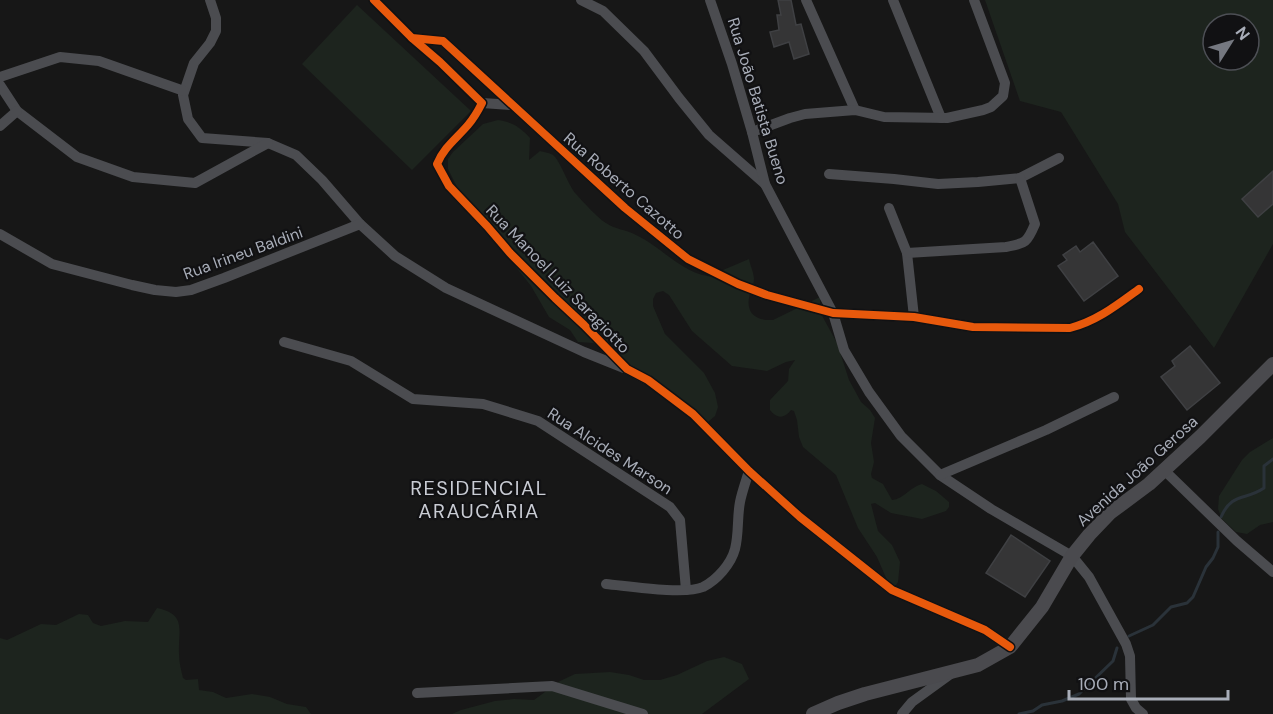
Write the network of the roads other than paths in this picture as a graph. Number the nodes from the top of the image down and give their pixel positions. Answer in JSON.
{"nodes":[{"id":1,"x":210,"y":0,"type":"edge"},
{"id":2,"x":374,"y":0,"type":"edge"},
{"id":3,"x":581,"y":0,"type":"edge"},
{"id":4,"x":710,"y":0,"type":"edge"},
{"id":5,"x":806,"y":0,"type":"edge"},
{"id":6,"x":894,"y":0,"type":"edge"},
{"id":7,"x":974,"y":0,"type":"edge"},
{"id":8,"x":412,"y":38,"type":"junction"},
{"id":9,"x":0,"y":76,"type":"edge"},
{"id":10,"x":0,"y":85,"type":"edge"},
{"id":11,"x":184,"y":91,"type":"junction"},
{"id":12,"x":482,"y":103,"type":"junction"},
{"id":13,"x":512,"y":105,"type":"junction"},
{"id":14,"x":855,"y":110,"type":"junction"},
{"id":15,"x":17,"y":111,"type":"junction"},
{"id":16,"x":940,"y":118,"type":"junction"},
{"id":17,"x":0,"y":126,"type":"edge"},
{"id":18,"x":753,"y":132,"type":"junction"},
{"id":19,"x":268,"y":143,"type":"junction"},
{"id":20,"x":1059,"y":158,"type":"dead end"},
{"id":21,"x":829,"y":174,"type":"dead end"},
{"id":22,"x":1020,"y":178,"type":"junction"},
{"id":23,"x":765,"y":184,"type":"junction"},
{"id":24,"x":889,"y":208,"type":"dead end"},
{"id":25,"x":360,"y":224,"type":"junction"},
{"id":26,"x":0,"y":234,"type":"edge"},
{"id":27,"x":907,"y":253,"type":"junction"},
{"id":28,"x":1139,"y":289,"type":"dead end"},
{"id":29,"x":833,"y":313,"type":"junction"},
{"id":30,"x":914,"y":317,"type":"junction"},
{"id":31,"x":284,"y":342,"type":"dead end"},
{"id":32,"x":1273,"y":364,"type":"edge"},
{"id":33,"x":627,"y":369,"type":"junction"},
{"id":34,"x":1114,"y":397,"type":"dead end"},
{"id":35,"x":1164,"y":470,"type":"junction"},
{"id":36,"x":749,"y":471,"type":"junction"},
{"id":37,"x":940,"y":475,"type":"junction"},
{"id":38,"x":1072,"y":556,"type":"junction"},
{"id":39,"x":1273,"y":572,"type":"edge"},
{"id":40,"x":606,"y":584,"type":"dead end"},
{"id":41,"x":686,"y":590,"type":"junction"},
{"id":42,"x":1010,"y":647,"type":"junction"},
{"id":43,"x":955,"y":671,"type":"junction"},
{"id":44,"x":417,"y":693,"type":"dead end"},
{"id":45,"x":642,"y":714,"type":"edge"},
{"id":46,"x":813,"y":714,"type":"edge"},
{"id":47,"x":902,"y":714,"type":"edge"},
{"id":48,"x":1143,"y":714,"type":"edge"}],
"edges":[{"from":1,"to":11,"type":"street"},
{"from":2,"to":8,"type":"street"},
{"from":3,"to":23,"type":"street"},
{"from":4,"to":18,"type":"street","name":"Rua João Batista Bueno"},
{"from":5,"to":14,"type":"street"},
{"from":6,"to":16,"type":"street"},
{"from":7,"to":16,"type":"street"},
{"from":8,"to":12,"type":"street"},
{"from":8,"to":13,"type":"street","name":"Rua Roberto Cazotto"},
{"from":9,"to":11,"type":"street"},
{"from":10,"to":15,"type":"street"},
{"from":11,"to":19,"type":"street"},
{"from":12,"to":13,"type":"street"},
{"from":12,"to":33,"type":"street","name":"Rua Manoel Luiz Saragiotto"},
{"from":13,"to":29,"type":"street","name":"Rua Roberto Cazotto"},
{"from":14,"to":16,"type":"street"},
{"from":14,"to":18,"type":"street"},
{"from":15,"to":17,"type":"street"},
{"from":15,"to":19,"type":"street"},
{"from":18,"to":23,"type":"street","name":"Rua João Batista Bueno"},
{"from":19,"to":25,"type":"street"},
{"from":20,"to":22,"type":"street"},
{"from":21,"to":22,"type":"street"},
{"from":22,"to":27,"type":"street"},
{"from":23,"to":29,"type":"street","name":"Rua João Batista Bueno"},
{"from":24,"to":27,"type":"street"},
{"from":25,"to":26,"type":"street","name":"Rua Irineu Baldini"},
{"from":25,"to":33,"type":"street"},
{"from":27,"to":30,"type":"street"},
{"from":28,"to":30,"type":"street","name":"Rua Roberto Cazotto"},
{"from":29,"to":30,"type":"street","name":"Rua Roberto Cazotto"},
{"from":29,"to":37,"type":"street","name":"Rua João Batista Bueno"},
{"from":31,"to":41,"type":"street","name":"Rua Alcides Marson"},
{"from":32,"to":35,"type":"main road","name":"Avenida João Gerosa"},
{"from":33,"to":36,"type":"street","name":"Rua Manoel Luiz Saragiotto"},
{"from":34,"to":37,"type":"street"},
{"from":35,"to":38,"type":"main road","name":"Avenida João Gerosa"},
{"from":35,"to":39,"type":"street"},
{"from":36,"to":41,"type":"street"},
{"from":36,"to":42,"type":"street","name":"Rua Manoel Luiz Saragiotto"},
{"from":37,"to":38,"type":"street","name":"Rua João Batista Bueno"},
{"from":38,"to":42,"type":"main road","name":"Avenida João Gerosa"},
{"from":38,"to":48,"type":"street"},
{"from":40,"to":41,"type":"street"},
{"from":42,"to":43,"type":"main road","name":"Avenida João Gerosa"},
{"from":43,"to":46,"type":"main road","name":"Avenida João Gerosa"},
{"from":43,"to":47,"type":"street"},
{"from":44,"to":45,"type":"street"}]}
